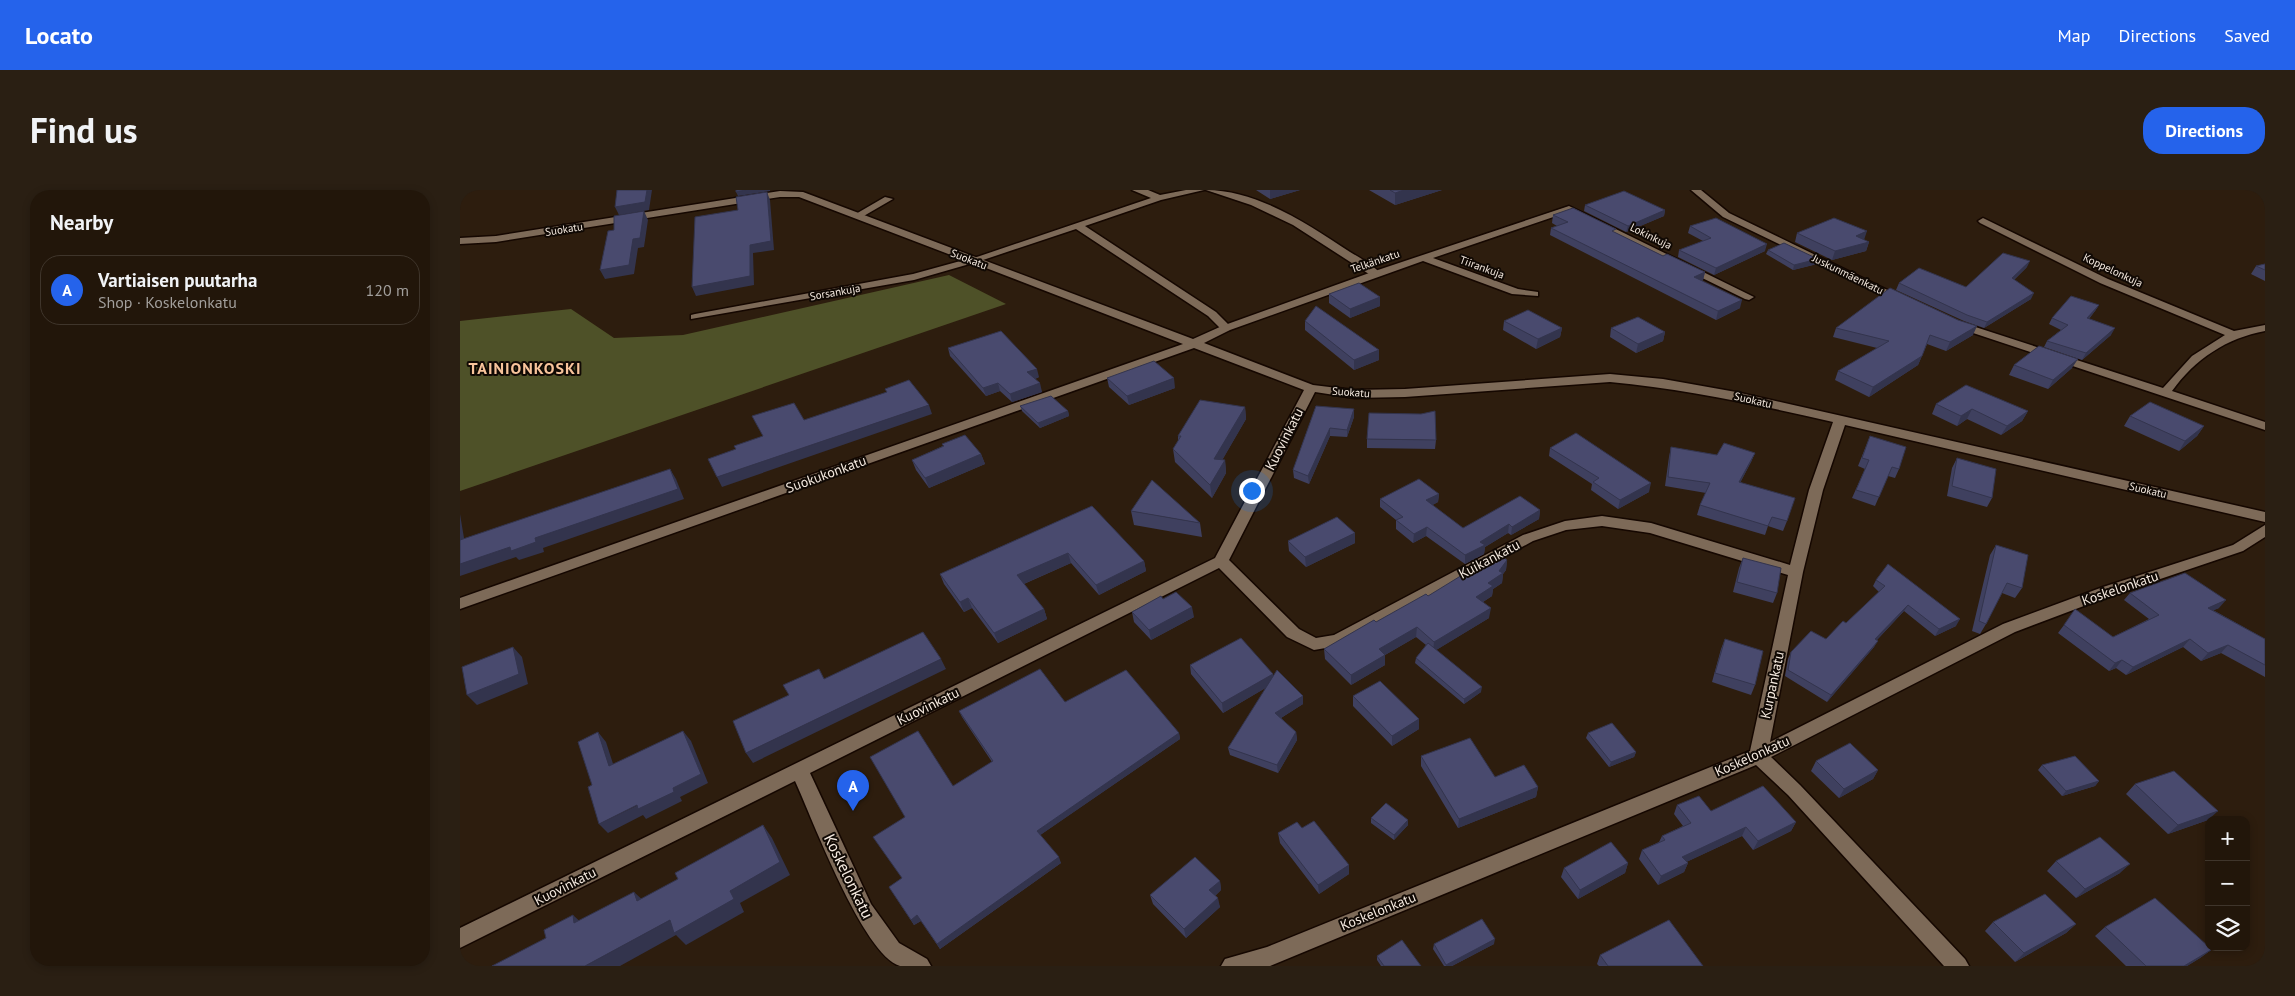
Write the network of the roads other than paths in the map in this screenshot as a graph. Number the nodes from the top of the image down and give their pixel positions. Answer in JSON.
{"nodes":[{"id":1,"x":1136,"y":190,"type":"edge"},
{"id":2,"x":1200,"y":190,"type":"edge"},
{"id":3,"x":1210,"y":190,"type":"edge"},
{"id":4,"x":1695,"y":190,"type":"edge"},
{"id":5,"x":1159,"y":198,"type":"junction"},
{"id":6,"x":888,"y":199,"type":"dead end"},
{"id":7,"x":1570,"y":210,"type":"joint"},
{"id":8,"x":859,"y":215,"type":"junction"},
{"id":9,"x":1983,"y":221,"type":"dead end"},
{"id":10,"x":1077,"y":225,"type":"junction"},
{"id":11,"x":460,"y":241,"type":"edge"},
{"id":12,"x":1423,"y":258,"type":"junction"},
{"id":13,"x":973,"y":260,"type":"junction"},
{"id":14,"x":1376,"y":274,"type":"junction"},
{"id":15,"x":1534,"y":294,"type":"dead end"},
{"id":16,"x":1749,"y":297,"type":"dead end"},
{"id":17,"x":1915,"y":306,"type":"edge"},
{"id":18,"x":695,"y":317,"type":"dead end"},
{"id":19,"x":1942,"y":317,"type":"edge"},
{"id":20,"x":1226,"y":328,"type":"junction"},
{"id":21,"x":2265,"y":328,"type":"edge"},
{"id":22,"x":2234,"y":335,"type":"junction"},
{"id":23,"x":1193,"y":344,"type":"junction"},
{"id":24,"x":1311,"y":388,"type":"junction"},
{"id":25,"x":2166,"y":392,"type":"junction"},
{"id":26,"x":1840,"y":421,"type":"junction"},
{"id":27,"x":2265,"y":426,"type":"edge"},
{"id":28,"x":2265,"y":517,"type":"edge"},
{"id":29,"x":2265,"y":530,"type":"edge"},
{"id":30,"x":1221,"y":561,"type":"junction"},
{"id":31,"x":1796,"y":572,"type":"junction"},
{"id":32,"x":460,"y":604,"type":"edge"},
{"id":33,"x":1758,"y":756,"type":"junction"},
{"id":34,"x":799,"y":769,"type":"junction"},
{"id":35,"x":460,"y":938,"type":"edge"},
{"id":36,"x":1264,"y":961,"type":"edge"},
{"id":37,"x":920,"y":966,"type":"edge"},
{"id":38,"x":1232,"y":966,"type":"edge"},
{"id":39,"x":1958,"y":966,"type":"edge"}],
"edges":[{"from":1,"to":5,"type":"street"},
{"from":2,"to":5,"type":"street","name":"Sorsankuja"},
{"from":3,"to":14,"type":"street"},
{"from":4,"to":17,"type":"street","name":"Juskunmäenkatu"},
{"from":5,"to":10,"type":"street","name":"Sorsankuja"},
{"from":6,"to":8,"type":"street"},
{"from":7,"to":12,"type":"street","name":"Telkänkatu"},
{"from":7,"to":16,"type":"street","name":"Lokinkuja"},
{"from":8,"to":11,"type":"street","name":"Suokatu"},
{"from":8,"to":13,"type":"street","name":"Suokatu"},
{"from":9,"to":22,"type":"street","name":"Koppelonkuja"},
{"from":10,"to":13,"type":"street","name":"Sorsankuja"},
{"from":10,"to":20,"type":"street"},
{"from":12,"to":14,"type":"street","name":"Telkänkatu"},
{"from":12,"to":15,"type":"street","name":"Tiirankuja"},
{"from":13,"to":18,"type":"street","name":"Sorsankuja"},
{"from":13,"to":23,"type":"street","name":"Suokatu"},
{"from":14,"to":20,"type":"street","name":"Telkänkatu"},
{"from":19,"to":25,"type":"street"},
{"from":20,"to":23,"type":"street","name":"Telkänkatu"},
{"from":21,"to":22,"type":"street"},
{"from":22,"to":25,"type":"street"},
{"from":23,"to":24,"type":"street","name":"Suokatu"},
{"from":23,"to":32,"type":"street","name":"Suokukonkatu"},
{"from":24,"to":26,"type":"street","name":"Suokatu"},
{"from":24,"to":30,"type":"street","name":"Kuovinkatu"},
{"from":25,"to":27,"type":"street"},
{"from":26,"to":28,"type":"street","name":"Suokatu"},
{"from":26,"to":31,"type":"street","name":"Kurpankatu"},
{"from":29,"to":33,"type":"street","name":"Koskelonkatu"},
{"from":30,"to":31,"type":"street","name":"Kuikankatu"},
{"from":30,"to":34,"type":"street","name":"Kuovinkatu"},
{"from":31,"to":33,"type":"street","name":"Kurpankatu"},
{"from":33,"to":36,"type":"street","name":"Koskelonkatu"},
{"from":33,"to":39,"type":"street"},
{"from":34,"to":35,"type":"street","name":"Kuovinkatu"},
{"from":34,"to":37,"type":"street","name":"Koskelonkatu"},
{"from":36,"to":38,"type":"street","name":"Koskelonkatu"}]}
